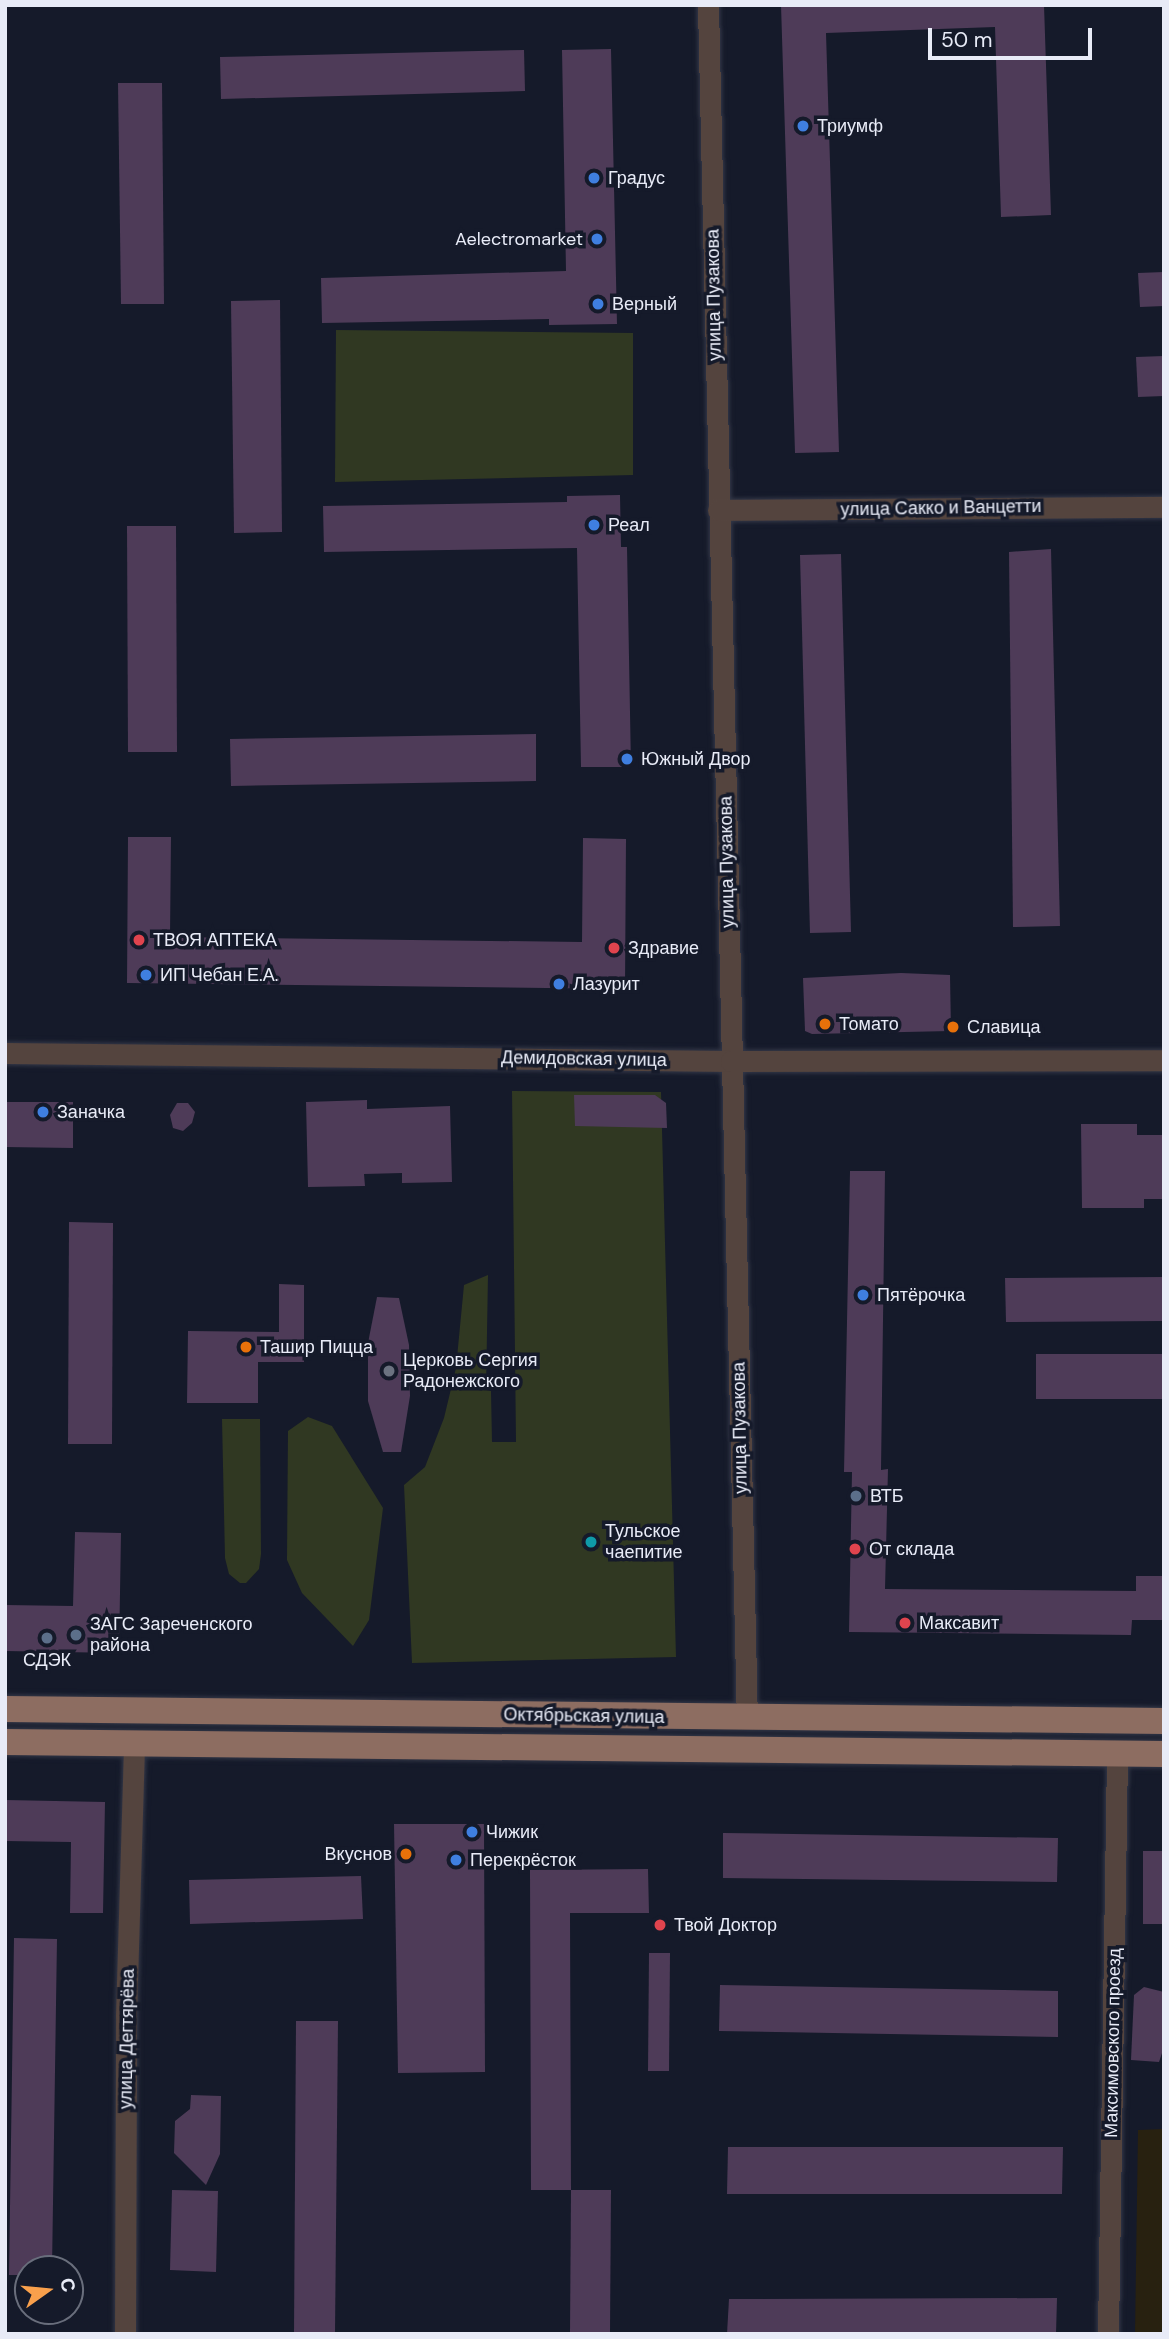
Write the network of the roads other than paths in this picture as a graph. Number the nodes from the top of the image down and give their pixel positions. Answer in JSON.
{"nodes":[{"id":1,"x":708,"y":5,"type":"edge"},
{"id":2,"x":1164,"y":507,"type":"edge"},
{"id":3,"x":718,"y":510,"type":"junction"},
{"id":4,"x":5,"y":1053,"type":"edge"},
{"id":5,"x":1164,"y":1060,"type":"edge"},
{"id":6,"x":732,"y":1061,"type":"junction"},
{"id":7,"x":5,"y":1709,"type":"edge"},
{"id":8,"x":687,"y":1717,"type":"junction"},
{"id":9,"x":747,"y":1718,"type":"junction"},
{"id":10,"x":1164,"y":1721,"type":"edge"},
{"id":11,"x":5,"y":1742,"type":"edge"},
{"id":12,"x":134,"y":1745,"type":"junction"},
{"id":13,"x":688,"y":1749,"type":"junction"},
{"id":14,"x":747,"y":1749,"type":"junction"},
{"id":15,"x":1117,"y":1753,"type":"junction"},
{"id":16,"x":1164,"y":1754,"type":"edge"},
{"id":17,"x":125,"y":2334,"type":"edge"},
{"id":18,"x":1108,"y":2334,"type":"edge"}],
"edges":[{"from":1,"to":3,"type":"street","name":"улица Пузакова"},
{"from":2,"to":3,"type":"street","name":"улица Сакко и Ванцетти"},
{"from":3,"to":6,"type":"street","name":"улица Пузакова"},
{"from":4,"to":6,"type":"street","name":"Демидовская улица"},
{"from":5,"to":6,"type":"street","name":"Демидовская улица"},
{"from":6,"to":9,"type":"street","name":"улица Пузакова"},
{"from":7,"to":8,"type":"main road","name":"Октябрьская улица"},
{"from":8,"to":9,"type":"main road","name":"Октябрьская улица"},
{"from":8,"to":13,"type":"main road"},
{"from":9,"to":10,"type":"main road","name":"Октябрьская улица"},
{"from":9,"to":14,"type":"main road"},
{"from":11,"to":12,"type":"main road","name":"Октябрьская улица"},
{"from":12,"to":13,"type":"main road","name":"Октябрьская улица"},
{"from":12,"to":17,"type":"street","name":"улица Дегтярёва"},
{"from":13,"to":14,"type":"main road","name":"Октябрьская улица"},
{"from":14,"to":15,"type":"main road","name":"Октябрьская улица"},
{"from":15,"to":16,"type":"main road","name":"Октябрьская улица"},
{"from":15,"to":18,"type":"street","name":"Максимовского проезд"}]}
